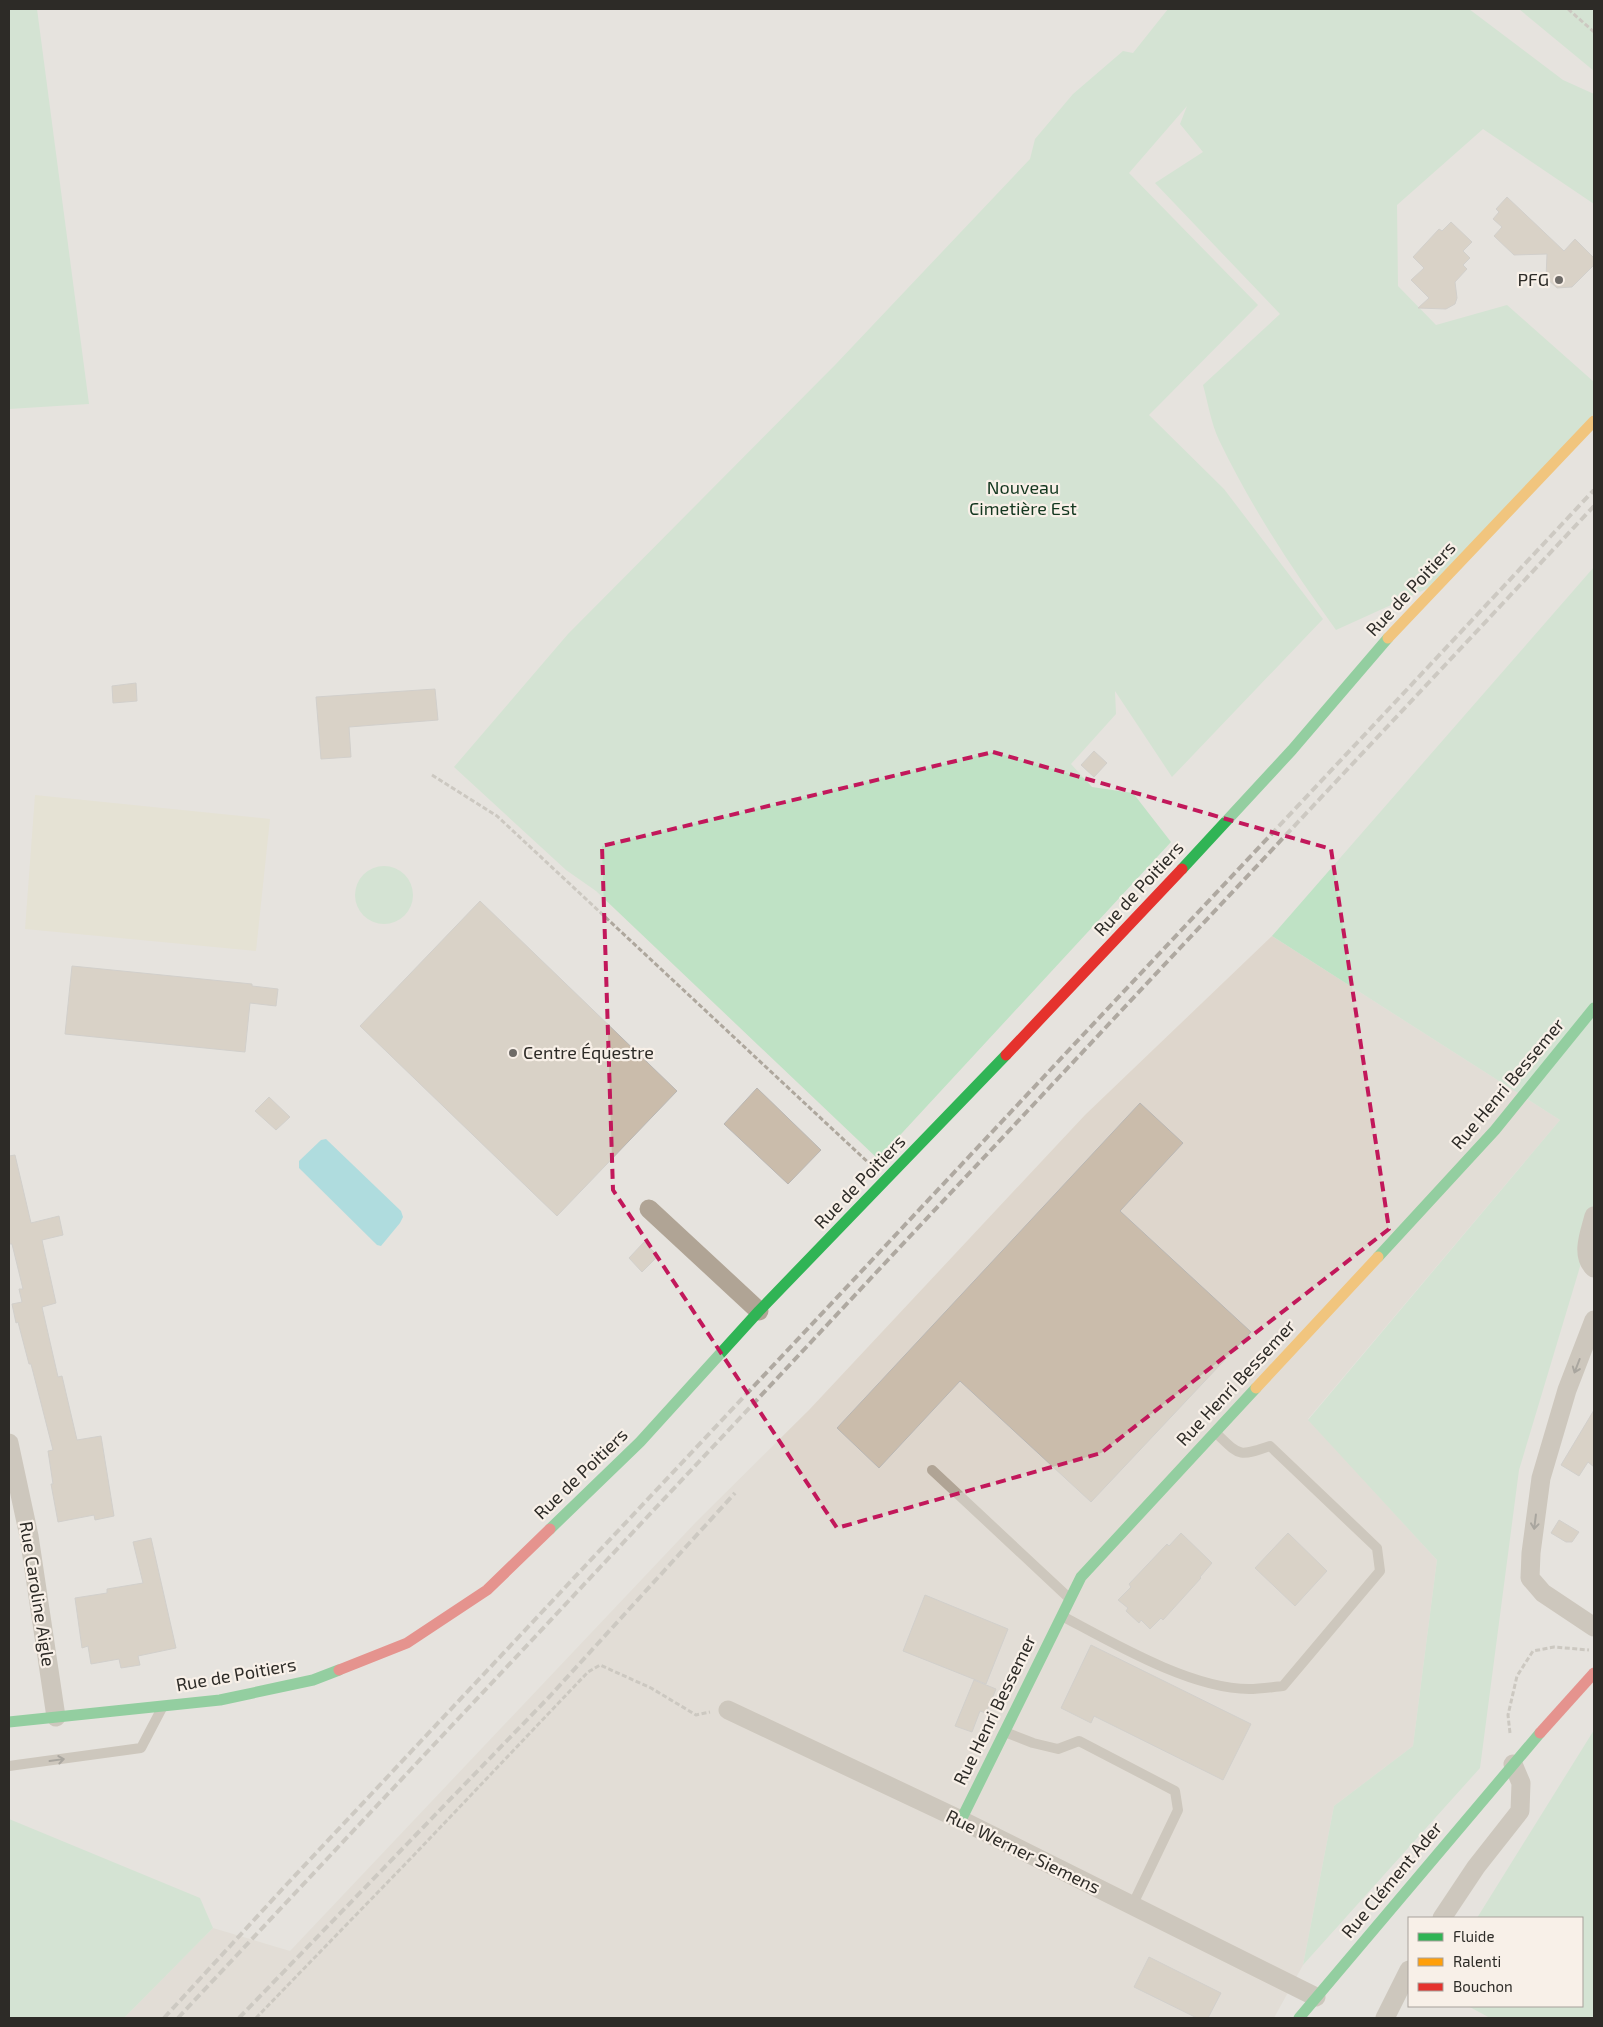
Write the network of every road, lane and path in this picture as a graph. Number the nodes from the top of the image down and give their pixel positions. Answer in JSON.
{"nodes":[{"id":1,"x":1568,"y":9,"type":"edge"},
{"id":2,"x":1594,"y":32,"type":"edge"},
{"id":3,"x":1594,"y":421,"type":"edge"},
{"id":4,"x":432,"y":775,"type":"dead end"},
{"id":5,"x":1594,"y":1008,"type":"edge"},
{"id":6,"x":887,"y":1180,"type":"junction"},
{"id":7,"x":649,"y":1209,"type":"dead end"},
{"id":8,"x":1594,"y":1216,"type":"edge"},
{"id":9,"x":1594,"y":1268,"type":"edge"},
{"id":10,"x":759,"y":1311,"type":"junction"},
{"id":11,"x":1594,"y":1320,"type":"edge"},
{"id":12,"x":1215,"y":1432,"type":"junction"},
{"id":13,"x":9,"y":1443,"type":"edge"},
{"id":14,"x":932,"y":1470,"type":"dead end"},
{"id":15,"x":1070,"y":1598,"type":"junction"},
{"id":16,"x":1061,"y":1616,"type":"junction"},
{"id":17,"x":1594,"y":1627,"type":"edge"},
{"id":18,"x":1594,"y":1651,"type":"edge"},
{"id":19,"x":1594,"y":1673,"type":"edge"},
{"id":20,"x":164,"y":1706,"type":"junction"},
{"id":21,"x":728,"y":1710,"type":"joint"},
{"id":22,"x":56,"y":1717,"type":"junction"},
{"id":23,"x":9,"y":1722,"type":"edge"},
{"id":24,"x":1005,"y":1731,"type":"junction"},
{"id":25,"x":1513,"y":1764,"type":"junction"},
{"id":26,"x":9,"y":1766,"type":"edge"},
{"id":27,"x":961,"y":1820,"type":"junction"},
{"id":28,"x":1132,"y":1906,"type":"junction"},
{"id":29,"x":1443,"y":1917,"type":"edge"},
{"id":30,"x":1408,"y":1972,"type":"edge"},
{"id":31,"x":1316,"y":1997,"type":"junction"},
{"id":32,"x":256,"y":2018,"type":"edge"},
{"id":33,"x":1299,"y":2018,"type":"edge"},
{"id":34,"x":1385,"y":2018,"type":"edge"}],
"edges":[{"from":1,"to":2,"type":"path"},
{"from":3,"to":6,"type":"street","name":"Rue de Poitiers"},
{"from":4,"to":6,"type":"path"},
{"from":5,"to":12,"type":"street","name":"Rue Henri Bessemer"},
{"from":6,"to":10,"type":"street","name":"Rue de Poitiers"},
{"from":7,"to":10,"type":"street"},
{"from":8,"to":9,"type":"street"},
{"from":10,"to":20,"type":"street","name":"Rue de Poitiers"},
{"from":11,"to":17,"type":"street","one_way":true},
{"from":12,"to":15,"type":"street","name":"Rue Henri Bessemer"},
{"from":12,"to":16,"type":"lane"},
{"from":13,"to":22,"type":"street","name":"Rue Caroline Aigle"},
{"from":14,"to":15,"type":"lane"},
{"from":15,"to":16,"type":"street","name":"Rue Henri Bessemer"},
{"from":16,"to":24,"type":"street","name":"Rue Henri Bessemer"},
{"from":18,"to":25,"type":"path"},
{"from":19,"to":25,"type":"street","name":"Rue Clément Ader"},
{"from":20,"to":22,"type":"street","name":"Rue de Poitiers"},
{"from":26,"to":20,"type":"lane","one_way":true},
{"from":21,"to":27,"type":"street","name":"Rue Werner Siemens"},
{"from":21,"to":32,"type":"path"},
{"from":22,"to":23,"type":"street","name":"Rue de Poitiers"},
{"from":24,"to":27,"type":"street","name":"Rue Henri Bessemer"},
{"from":24,"to":28,"type":"lane"},
{"from":25,"to":29,"type":"street"},
{"from":25,"to":31,"type":"street","name":"Rue Clément Ader"},
{"from":27,"to":28,"type":"street","name":"Rue Werner Siemens"},
{"from":28,"to":31,"type":"street","name":"Rue Werner Siemens"},
{"from":30,"to":34,"type":"street"},
{"from":31,"to":33,"type":"street","name":"Rue Clément Ader"}]}
